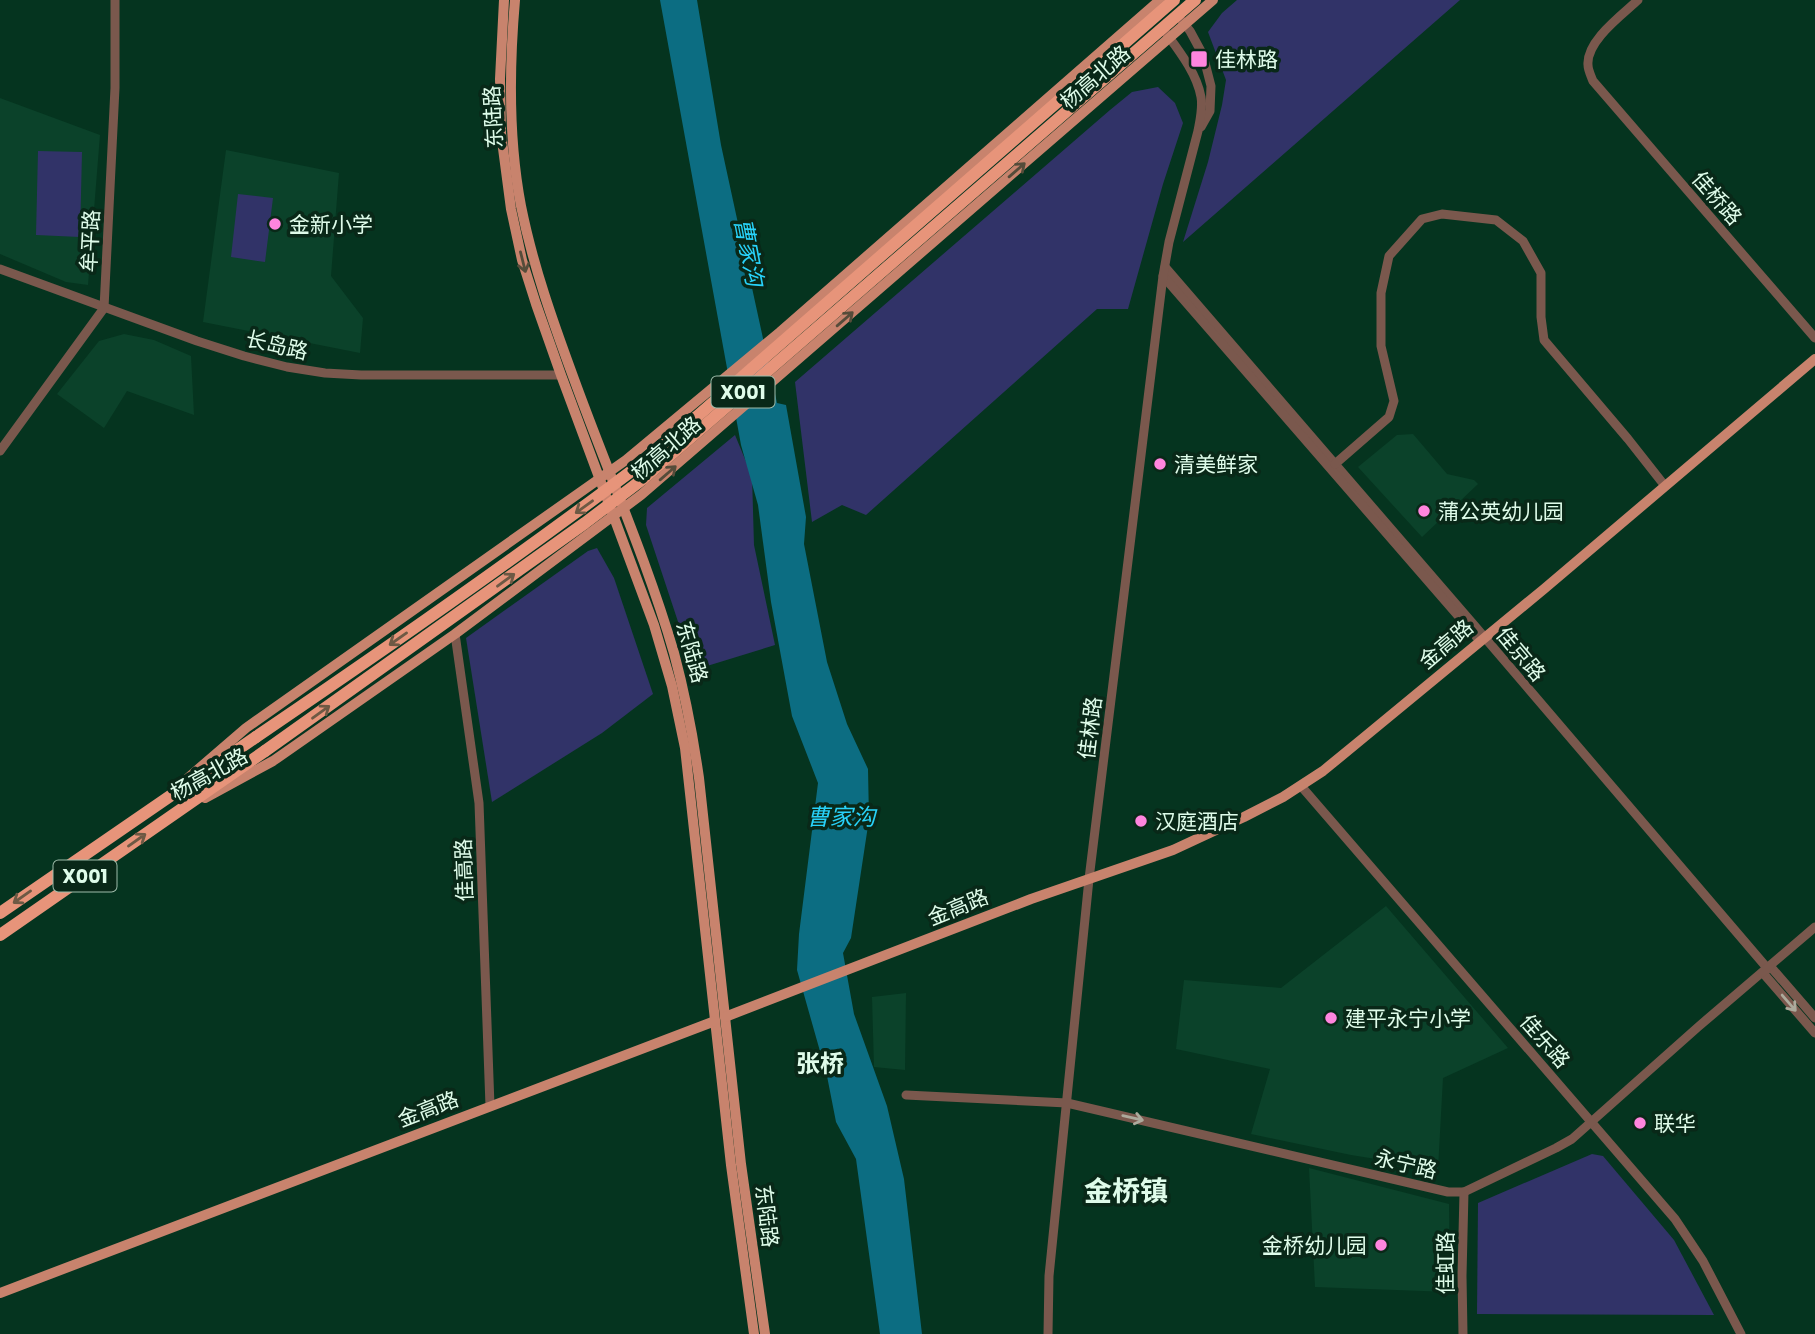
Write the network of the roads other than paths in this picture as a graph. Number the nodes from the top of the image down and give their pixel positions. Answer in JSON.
{"nodes":[{"id":1,"x":115,"y":0,"type":"edge"},
{"id":2,"x":504,"y":0,"type":"edge"},
{"id":3,"x":515,"y":0,"type":"edge"},
{"id":4,"x":1160,"y":0,"type":"edge"},
{"id":5,"x":1166,"y":0,"type":"edge"},
{"id":6,"x":1174,"y":0,"type":"edge"},
{"id":7,"x":1195,"y":0,"type":"edge"},
{"id":8,"x":1213,"y":0,"type":"edge"},
{"id":9,"x":1638,"y":0,"type":"edge"},
{"id":10,"x":1146,"y":5,"type":"edge"},
{"id":11,"x":1185,"y":24,"type":"junction"},
{"id":12,"x":1170,"y":39,"type":"junction"},
{"id":13,"x":1198,"y":131,"type":"junction"},
{"id":14,"x":0,"y":269,"type":"edge"},
{"id":15,"x":1164,"y":271,"type":"junction"},
{"id":16,"x":104,"y":308,"type":"junction"},
{"id":17,"x":1815,"y":338,"type":"edge"},
{"id":18,"x":1815,"y":359,"type":"edge"},
{"id":19,"x":561,"y":374,"type":"junction"},
{"id":20,"x":0,"y":451,"type":"edge"},
{"id":21,"x":1335,"y":464,"type":"junction"},
{"id":22,"x":605,"y":475,"type":"junction"},
{"id":23,"x":1665,"y":486,"type":"junction"},
{"id":24,"x":619,"y":512,"type":"junction"},
{"id":25,"x":455,"y":634,"type":"junction"},
{"id":26,"x":1482,"y":639,"type":"junction"},
{"id":27,"x":1301,"y":786,"type":"junction"},
{"id":28,"x":159,"y":803,"type":"junction"},
{"id":29,"x":169,"y":818,"type":"junction"},
{"id":30,"x":1089,"y":879,"type":"junction"},
{"id":31,"x":0,"y":913,"type":"edge"},
{"id":32,"x":1815,"y":928,"type":"edge"},
{"id":33,"x":0,"y":935,"type":"edge"},
{"id":34,"x":1767,"y":969,"type":"junction"},
{"id":35,"x":1815,"y":1018,"type":"edge"},
{"id":36,"x":720,"y":1019,"type":"junction"},
{"id":37,"x":1815,"y":1033,"type":"edge"},
{"id":38,"x":906,"y":1095,"type":"dead end"},
{"id":39,"x":1067,"y":1103,"type":"junction"},
{"id":40,"x":490,"y":1106,"type":"junction"},
{"id":41,"x":1592,"y":1122,"type":"junction"},
{"id":42,"x":1464,"y":1192,"type":"junction"},
{"id":43,"x":0,"y":1293,"type":"edge"},
{"id":44,"x":754,"y":1334,"type":"edge"},
{"id":45,"x":765,"y":1334,"type":"edge"},
{"id":46,"x":1048,"y":1334,"type":"edge"},
{"id":47,"x":1463,"y":1334,"type":"edge"},
{"id":48,"x":1741,"y":1334,"type":"edge"}],
"edges":[{"from":1,"to":16,"type":"street","name":"牟平路"},
{"from":2,"to":19,"type":"main road","name":"东陆路","one_way":true},
{"from":3,"to":22,"type":"main road","name":"东陆路"},
{"from":4,"to":10,"type":"main road","name":"杨高北路","number":"X001"},
{"from":5,"to":11,"type":"street","name":"佳林路"},
{"from":6,"to":28,"type":"highway","name":"杨高北路","number":"X001","one_way":true,"bridge":true},
{"from":29,"to":7,"type":"highway","name":"杨高北路","number":"X001","one_way":true,"bridge":true},
{"from":8,"to":11,"type":"main road","name":"杨高北路","number":"X001"},
{"from":9,"to":17,"type":"street","name":"佳桥路"},
{"from":10,"to":12,"type":"street","name":"佳林路"},
{"from":10,"to":22,"type":"main road","name":"杨高北路","number":"X001"},
{"from":11,"to":12,"type":"main road","name":"杨高北路","number":"X001"},
{"from":11,"to":13,"type":"street","name":"佳林路"},
{"from":12,"to":13,"type":"street","name":"佳林路"},
{"from":24,"to":12,"type":"main road","name":"杨高北路","number":"X001","one_way":true},
{"from":13,"to":15,"type":"street","name":"佳林路"},
{"from":14,"to":16,"type":"street","name":"长岛路"},
{"from":15,"to":21,"type":"street","name":"佳京路"},
{"from":15,"to":26,"type":"street","name":"佳京路"},
{"from":15,"to":30,"type":"street","name":"佳林路"},
{"from":16,"to":19,"type":"street","name":"长岛路"},
{"from":16,"to":20,"type":"street"},
{"from":18,"to":23,"type":"main road","name":"金高路"},
{"from":19,"to":22,"type":"main road","name":"东陆路"},
{"from":21,"to":23,"type":"street"},
{"from":21,"to":26,"type":"street","name":"佳京路"},
{"from":22,"to":24,"type":"main road","name":"东陆路"},
{"from":22,"to":28,"type":"main road","name":"杨高北路","number":"X001"},
{"from":23,"to":26,"type":"main road","name":"金高路"},
{"from":24,"to":25,"type":"main road","name":"杨高北路","number":"X001"},
{"from":24,"to":36,"type":"main road","name":"东陆路"},
{"from":25,"to":29,"type":"main road","name":"杨高北路","number":"X001"},
{"from":25,"to":40,"type":"street","name":"佳高路"},
{"from":26,"to":27,"type":"main road","name":"金高路"},
{"from":26,"to":34,"type":"street","name":"佳京路"},
{"from":27,"to":30,"type":"main road","name":"金高路"},
{"from":27,"to":41,"type":"street","name":"佳乐路"},
{"from":28,"to":31,"type":"highway","name":"杨高北路","number":"X001","one_way":true},
{"from":33,"to":29,"type":"highway","name":"杨高北路","number":"X001","one_way":true},
{"from":30,"to":36,"type":"main road","name":"金高路"},
{"from":30,"to":39,"type":"street","name":"佳林路"},
{"from":32,"to":34,"type":"street","name":"永宁路"},
{"from":34,"to":35,"type":"street","name":"佳京路"},
{"from":34,"to":37,"type":"street","name":"佳京路","one_way":true},
{"from":34,"to":41,"type":"street","name":"永宁路"},
{"from":36,"to":40,"type":"main road","name":"金高路"},
{"from":36,"to":44,"type":"main road","name":"东陆路"},
{"from":36,"to":45,"type":"main road","name":"东陆路"},
{"from":38,"to":39,"type":"street","name":"永宁路"},
{"from":39,"to":42,"type":"street","name":"永宁路","one_way":true},
{"from":39,"to":46,"type":"street","name":"佳林路"},
{"from":40,"to":43,"type":"main road","name":"金高路"},
{"from":41,"to":42,"type":"street","name":"永宁路"},
{"from":41,"to":48,"type":"street","name":"佳乐路"},
{"from":42,"to":47,"type":"street","name":"佳虹路"}]}
